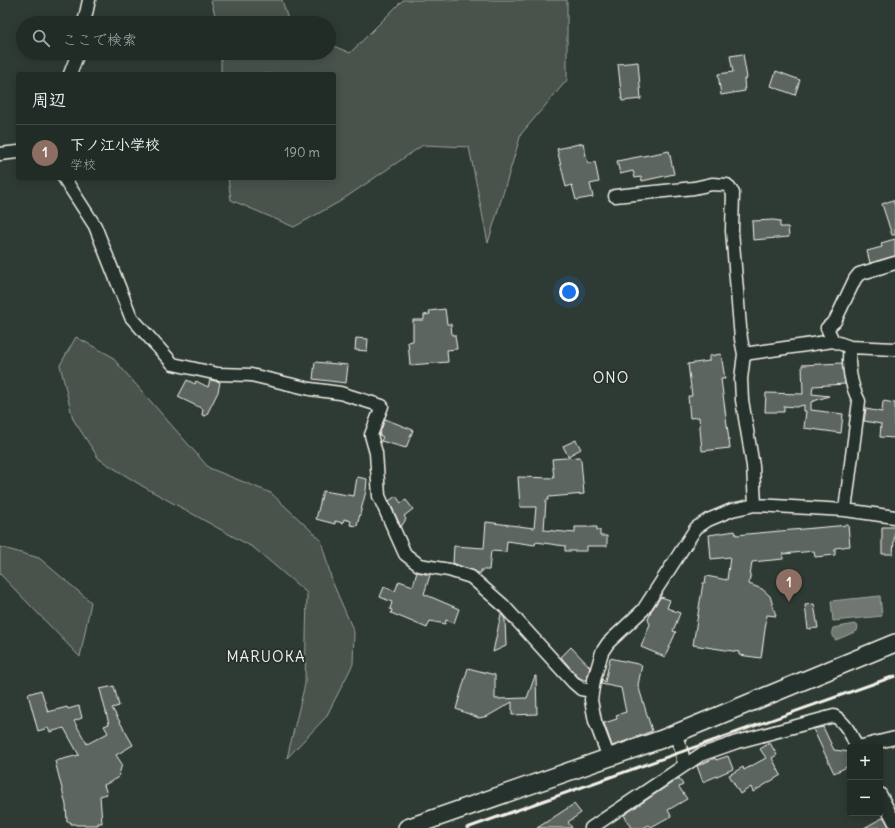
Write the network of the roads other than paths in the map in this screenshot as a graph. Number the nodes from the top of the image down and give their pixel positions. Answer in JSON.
{"nodes":[{"id":1,"x":89,"y":0,"type":"edge"},
{"id":2,"x":86,"y":16,"type":"edge"},
{"id":3,"x":75,"y":60,"type":"edge"},
{"id":4,"x":71,"y":72,"type":"edge"},
{"id":5,"x":16,"y":152,"type":"edge"},
{"id":6,"x":0,"y":154,"type":"edge"},
{"id":7,"x":65,"y":180,"type":"edge"},
{"id":8,"x":615,"y":196,"type":"dead end"},
{"id":9,"x":895,"y":263,"type":"edge"},
{"id":10,"x":833,"y":341,"type":"junction"},
{"id":11,"x":850,"y":347,"type":"junction"},
{"id":12,"x":895,"y":349,"type":"edge"},
{"id":13,"x":744,"y":354,"type":"junction"},
{"id":14,"x":756,"y":505,"type":"junction"},
{"id":15,"x":845,"y":510,"type":"junction"},
{"id":16,"x":895,"y":517,"type":"edge"},
{"id":17,"x":895,"y":643,"type":"edge"},
{"id":18,"x":592,"y":691,"type":"junction"},
{"id":19,"x":676,"y":734,"type":"junction"},
{"id":20,"x":895,"y":738,"type":"edge"},
{"id":21,"x":855,"y":744,"type":"edge"},
{"id":22,"x":865,"y":744,"type":"edge"},
{"id":23,"x":609,"y":758,"type":"junction"},
{"id":24,"x":684,"y":764,"type":"junction"},
{"id":25,"x":883,"y":800,"type":"edge"},
{"id":26,"x":895,"y":823,"type":"edge"},
{"id":27,"x":407,"y":828,"type":"edge"},
{"id":28,"x":591,"y":828,"type":"edge"}],
"edges":[{"from":1,"to":2,"type":"street"},
{"from":3,"to":4,"type":"street"},
{"from":5,"to":6,"type":"street"},
{"from":7,"to":18,"type":"street"},
{"from":8,"to":13,"type":"street"},
{"from":9,"to":10,"type":"street"},
{"from":10,"to":11,"type":"street"},
{"from":10,"to":13,"type":"street"},
{"from":11,"to":12,"type":"street"},
{"from":11,"to":15,"type":"street"},
{"from":13,"to":14,"type":"street"},
{"from":14,"to":15,"type":"street"},
{"from":14,"to":18,"type":"street"},
{"from":15,"to":16,"type":"street"},
{"from":17,"to":19,"type":"street"},
{"from":18,"to":23,"type":"street"},
{"from":19,"to":23,"type":"street"},
{"from":19,"to":24,"type":"street"},
{"from":20,"to":22,"type":"street"},
{"from":21,"to":24,"type":"street"},
{"from":23,"to":27,"type":"street"},
{"from":24,"to":28,"type":"street"},
{"from":25,"to":26,"type":"street"}]}
